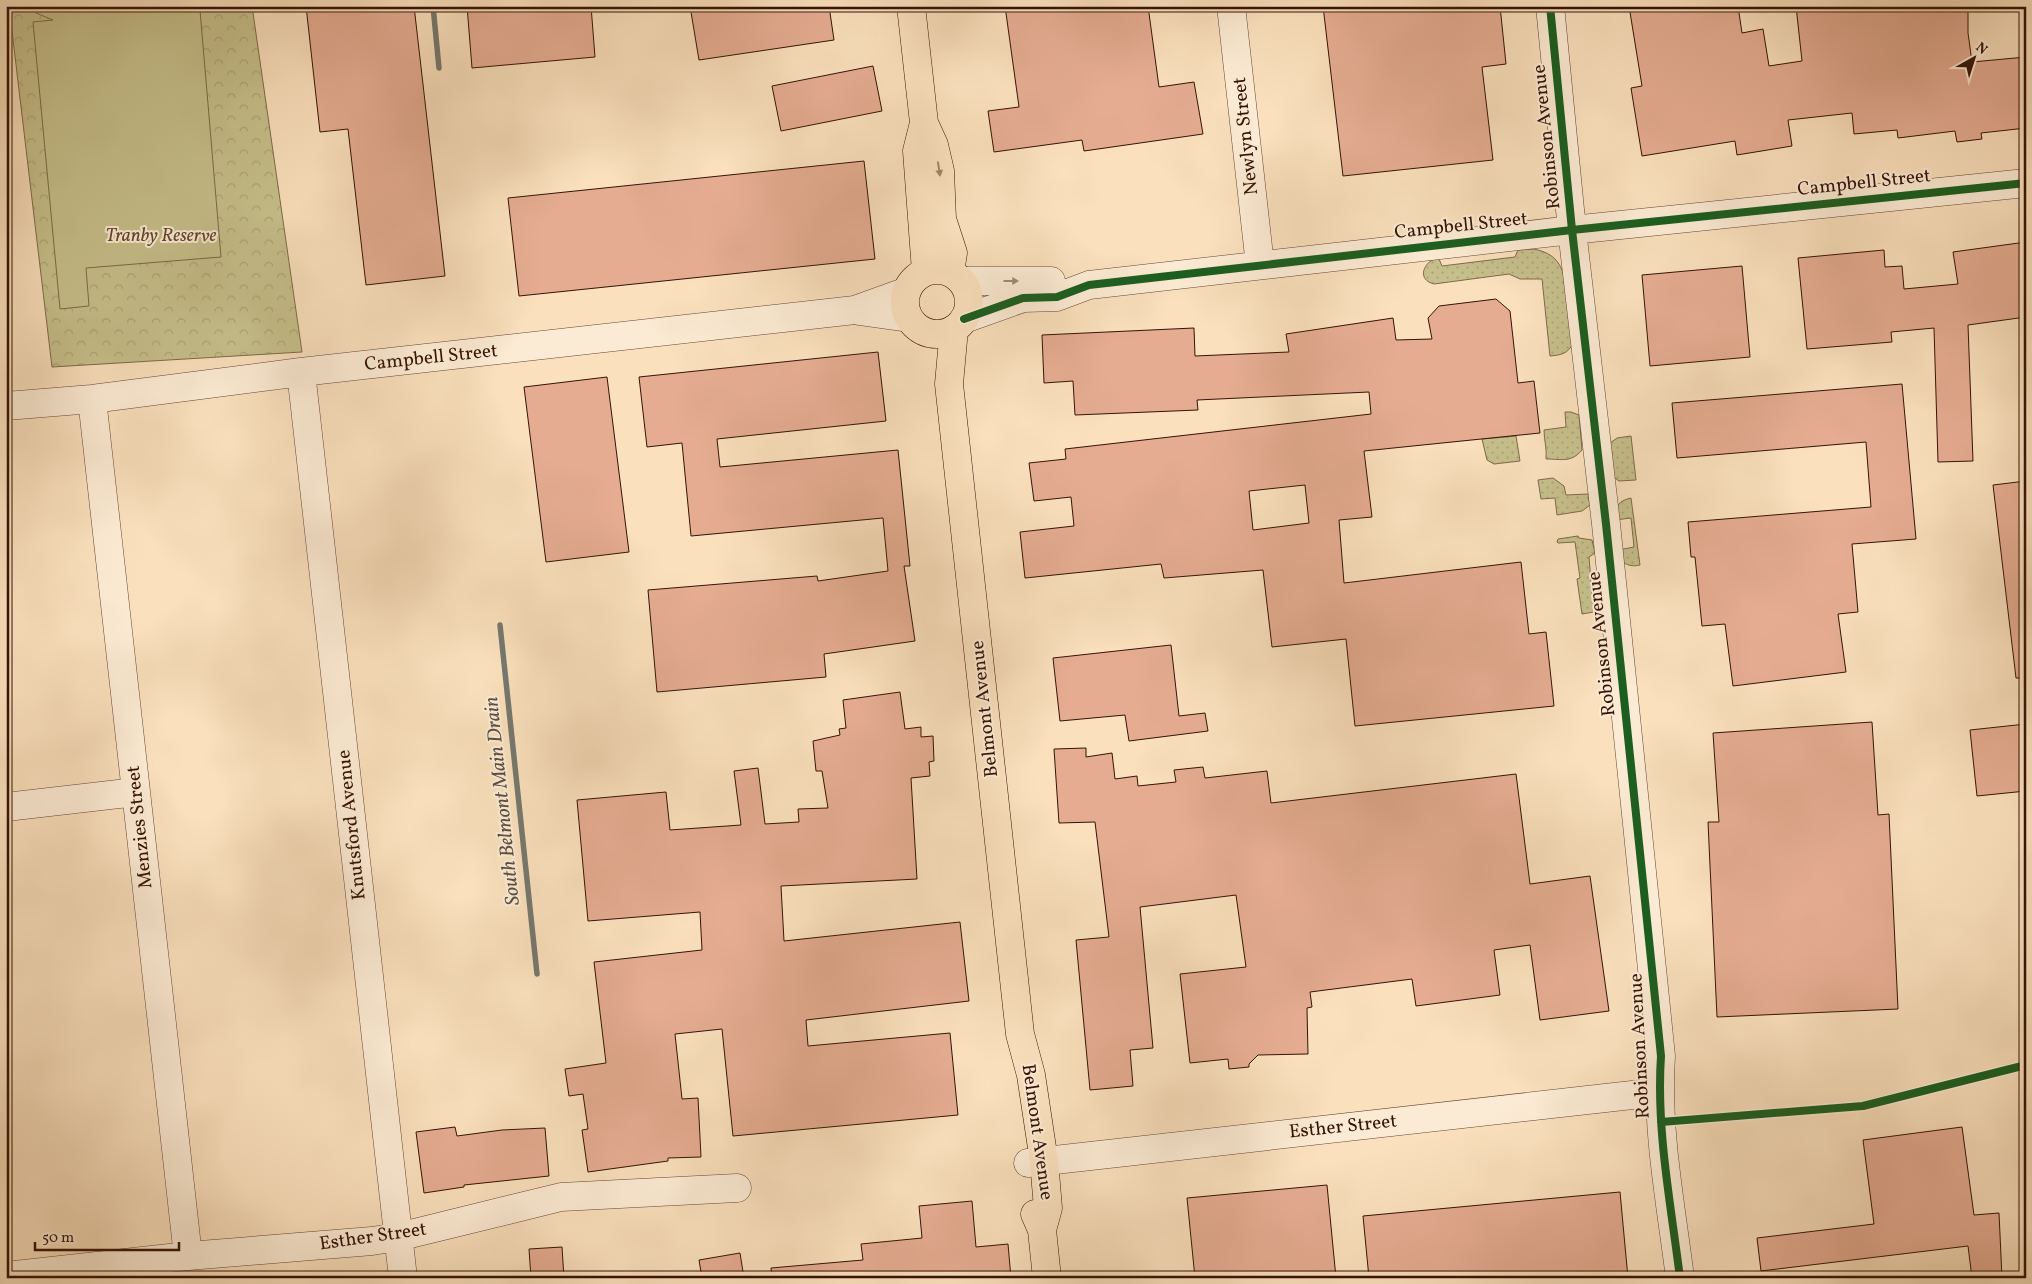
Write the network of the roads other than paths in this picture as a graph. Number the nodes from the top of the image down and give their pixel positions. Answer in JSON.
{"nodes":[{"id":1,"x":911,"y":6,"type":"edge"},
{"id":2,"x":1231,"y":6,"type":"edge"},
{"id":3,"x":1550,"y":6,"type":"edge"},
{"id":4,"x":2026,"y":183,"type":"edge"},
{"id":5,"x":1572,"y":230,"type":"junction"},
{"id":6,"x":1260,"y":265,"type":"junction"},
{"id":7,"x":946,"y":275,"type":"junction"},
{"id":8,"x":1089,"y":285,"type":"junction"},
{"id":9,"x":913,"y":314,"type":"junction"},
{"id":10,"x":959,"y":324,"type":"junction"},
{"id":11,"x":301,"y":372,"type":"junction"},
{"id":12,"x":949,"y":384,"type":"junction"},
{"id":13,"x":92,"y":398,"type":"junction"},
{"id":14,"x":6,"y":406,"type":"edge"},
{"id":15,"x":136,"y":792,"type":"junction"},
{"id":16,"x":6,"y":807,"type":"edge"},
{"id":17,"x":1659,"y":1092,"type":"junction"},
{"id":18,"x":1036,"y":1162,"type":"junction"},
{"id":19,"x":736,"y":1188,"type":"dead end"},
{"id":20,"x":398,"y":1237,"type":"junction"},
{"id":21,"x":188,"y":1256,"type":"junction"},
{"id":22,"x":71,"y":1274,"type":"edge"},
{"id":23,"x":6,"y":1276,"type":"edge"},
{"id":24,"x":403,"y":1278,"type":"edge"},
{"id":25,"x":1047,"y":1278,"type":"edge"},
{"id":26,"x":1680,"y":1278,"type":"edge"}],
"edges":[{"from":1,"to":7,"type":"main road"},
{"from":2,"to":6,"type":"street","name":"Newlyn Street"},
{"from":3,"to":5,"type":"street","name":"Robinson Avenue"},
{"from":4,"to":5,"type":"street","name":"Campbell Street"},
{"from":5,"to":6,"type":"street","name":"Campbell Street"},
{"from":5,"to":17,"type":"street","name":"Robinson Avenue"},
{"from":6,"to":8,"type":"street","name":"Campbell Street"},
{"from":7,"to":8,"type":"street","name":"Campbell Street","one_way":true},
{"from":7,"to":9,"type":"main road"},
{"from":7,"to":10,"type":"main road"},
{"from":8,"to":10,"type":"street","name":"Campbell Street"},
{"from":9,"to":10,"type":"main road"},
{"from":9,"to":11,"type":"street","name":"Campbell Street"},
{"from":9,"to":12,"type":"main road","name":"Belmont Avenue"},
{"from":10,"to":12,"type":"main road","name":"Belmont Avenue"},
{"from":11,"to":13,"type":"street","name":"Campbell Street"},
{"from":11,"to":20,"type":"street","name":"Knutsford Avenue"},
{"from":12,"to":18,"type":"main road","name":"Belmont Avenue"},
{"from":13,"to":14,"type":"street","name":"Campbell Street"},
{"from":13,"to":15,"type":"street","name":"Menzies Street"},
{"from":15,"to":16,"type":"street"},
{"from":15,"to":21,"type":"street","name":"Menzies Street"},
{"from":17,"to":18,"type":"street","name":"Esther Street"},
{"from":17,"to":26,"type":"street","name":"Robinson Avenue"},
{"from":18,"to":25,"type":"main road","name":"Belmont Avenue"},
{"from":19,"to":20,"type":"street","name":"Esther Street"},
{"from":20,"to":21,"type":"street","name":"Esther Street"},
{"from":20,"to":24,"type":"street","name":"Knutsford Avenue"},
{"from":21,"to":22,"type":"street","name":"Esther Street"},
{"from":22,"to":23,"type":"street","name":"Esther Street"}]}
